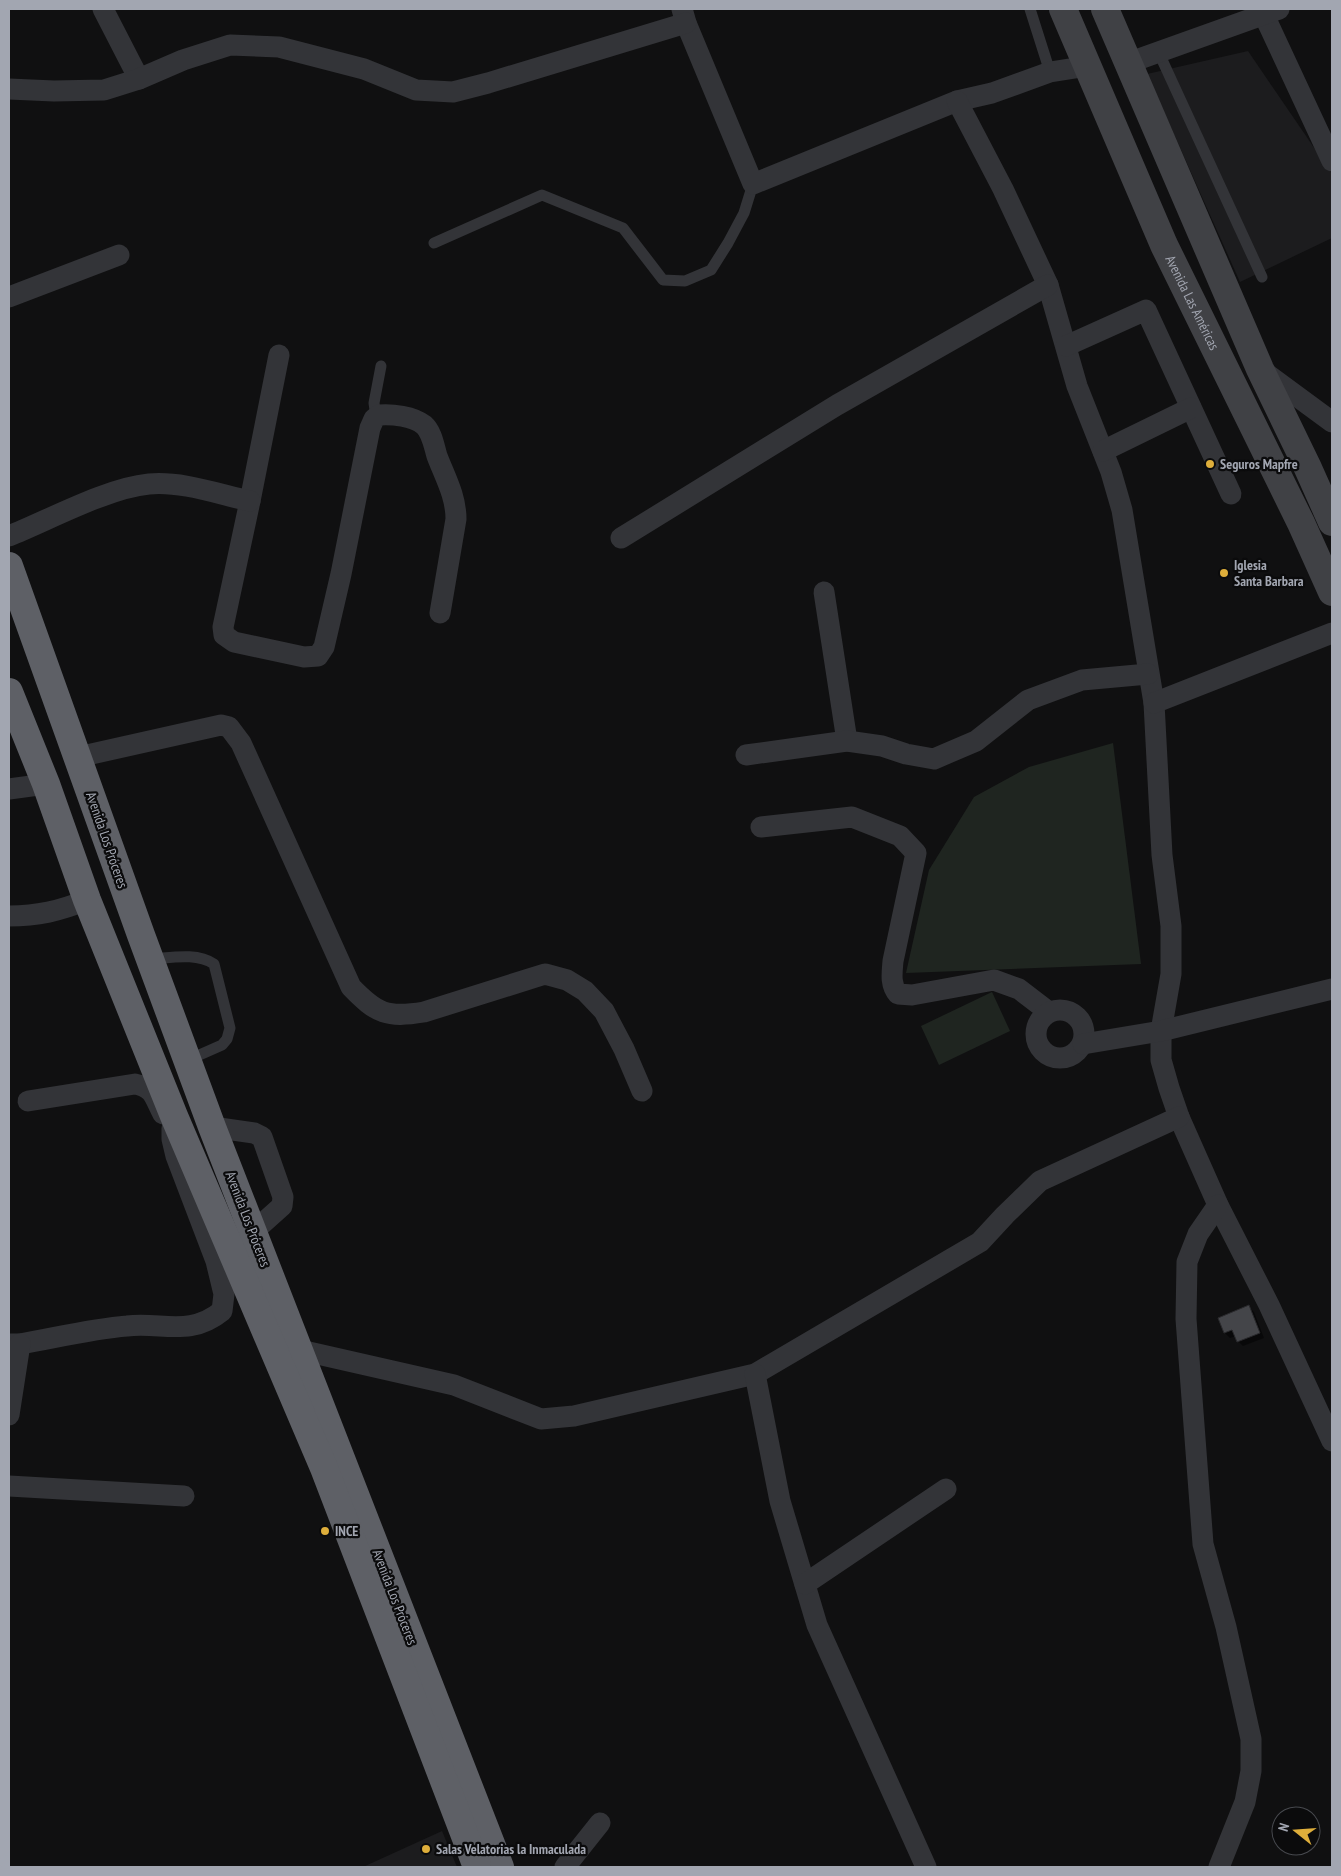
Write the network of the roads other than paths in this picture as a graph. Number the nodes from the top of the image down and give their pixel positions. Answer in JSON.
{"nodes":[{"id":1,"x":103,"y":9,"type":"edge"},
{"id":2,"x":1030,"y":9,"type":"edge"},
{"id":3,"x":1063,"y":9,"type":"edge"},
{"id":4,"x":1105,"y":9,"type":"edge"},
{"id":5,"x":1271,"y":12,"type":"edge"},
{"id":6,"x":684,"y":16,"type":"edge"},
{"id":7,"x":1158,"y":51,"type":"junction"},
{"id":8,"x":1128,"y":63,"type":"junction"},
{"id":9,"x":1088,"y":66,"type":"junction"},
{"id":10,"x":1050,"y":72,"type":"junction"},
{"id":11,"x":139,"y":79,"type":"junction"},
{"id":12,"x":9,"y":90,"type":"edge"},
{"id":13,"x":957,"y":101,"type":"junction"},
{"id":14,"x":1332,"y":161,"type":"edge"},
{"id":15,"x":752,"y":184,"type":"junction"},
{"id":16,"x":1196,"y":223,"type":"junction"},
{"id":17,"x":434,"y":243,"type":"dead end"},
{"id":18,"x":1164,"y":245,"type":"junction"},
{"id":19,"x":119,"y":255,"type":"dead end"},
{"id":20,"x":1262,"y":277,"type":"dead end"},
{"id":21,"x":1048,"y":285,"type":"junction"},
{"id":22,"x":9,"y":297,"type":"edge"},
{"id":23,"x":1066,"y":346,"type":"junction"},
{"id":24,"x":279,"y":355,"type":"dead end"},
{"id":25,"x":381,"y":366,"type":"dead end"},
{"id":26,"x":1260,"y":369,"type":"junction"},
{"id":27,"x":1192,"y":408,"type":"junction"},
{"id":28,"x":376,"y":417,"type":"junction"},
{"id":29,"x":1332,"y":422,"type":"edge"},
{"id":30,"x":1103,"y":451,"type":"junction"},
{"id":31,"x":1232,"y":494,"type":"dead end"},
{"id":32,"x":250,"y":501,"type":"junction"},
{"id":33,"x":1332,"y":522,"type":"edge"},
{"id":34,"x":9,"y":536,"type":"edge"},
{"id":35,"x":621,"y":538,"type":"dead end"},
{"id":36,"x":9,"y":566,"type":"edge"},
{"id":37,"x":824,"y":592,"type":"dead end"},
{"id":38,"x":1332,"y":592,"type":"edge"},
{"id":39,"x":440,"y":613,"type":"dead end"},
{"id":40,"x":1332,"y":633,"type":"edge"},
{"id":41,"x":1148,"y":674,"type":"junction"},
{"id":42,"x":9,"y":692,"type":"edge"},
{"id":43,"x":1154,"y":703,"type":"junction"},
{"id":44,"x":847,"y":741,"type":"junction"},
{"id":45,"x":746,"y":755,"type":"dead end"},
{"id":46,"x":78,"y":757,"type":"junction"},
{"id":47,"x":46,"y":784,"type":"junction"},
{"id":48,"x":9,"y":789,"type":"edge"},
{"id":49,"x":761,"y":827,"type":"dead end"},
{"id":50,"x":87,"y":900,"type":"junction"},
{"id":51,"x":9,"y":916,"type":"edge"},
{"id":52,"x":150,"y":959,"type":"junction"},
{"id":53,"x":1332,"y":989,"type":"edge"},
{"id":54,"x":1049,"y":1012,"type":"junction"},
{"id":55,"x":1161,"y":1031,"type":"junction"},
{"id":56,"x":1083,"y":1044,"type":"junction"},
{"id":57,"x":188,"y":1060,"type":"junction"},
{"id":58,"x":642,"y":1091,"type":"dead end"},
{"id":59,"x":28,"y":1101,"type":"dead end"},
{"id":60,"x":1178,"y":1118,"type":"junction"},
{"id":61,"x":173,"y":1121,"type":"junction"},
{"id":62,"x":212,"y":1127,"type":"junction"},
{"id":63,"x":1218,"y":1205,"type":"junction"},
{"id":64,"x":253,"y":1232,"type":"junction"},
{"id":65,"x":14,"y":1344,"type":"edge"},
{"id":66,"x":300,"y":1350,"type":"junction"},
{"id":67,"x":755,"y":1374,"type":"junction"},
{"id":68,"x":9,"y":1415,"type":"edge"},
{"id":69,"x":1332,"y":1441,"type":"edge"},
{"id":70,"x":9,"y":1486,"type":"edge"},
{"id":71,"x":946,"y":1489,"type":"dead end"},
{"id":72,"x":184,"y":1496,"type":"dead end"},
{"id":73,"x":805,"y":1584,"type":"junction"},
{"id":74,"x":600,"y":1824,"type":"dead end"},
{"id":75,"x":477,"y":1867,"type":"edge"},
{"id":76,"x":500,"y":1867,"type":"edge"},
{"id":77,"x":565,"y":1867,"type":"edge"},
{"id":78,"x":926,"y":1867,"type":"edge"},
{"id":79,"x":1219,"y":1867,"type":"edge"}],
"edges":[{"from":1,"to":11,"type":"street"},
{"from":2,"to":10,"type":"lane"},
{"from":3,"to":9,"type":"street","name":"Avenida Las Américas"},
{"from":4,"to":8,"type":"street"},
{"from":5,"to":7,"type":"street"},
{"from":5,"to":14,"type":"street"},
{"from":6,"to":11,"type":"street"},
{"from":6,"to":15,"type":"street"},
{"from":7,"to":8,"type":"street"},
{"from":7,"to":20,"type":"lane"},
{"from":8,"to":16,"type":"street"},
{"from":9,"to":10,"type":"street"},
{"from":9,"to":18,"type":"street","name":"Avenida Las Américas"},
{"from":10,"to":13,"type":"street"},
{"from":11,"to":12,"type":"street"},
{"from":13,"to":15,"type":"street"},
{"from":13,"to":21,"type":"street"},
{"from":15,"to":17,"type":"lane"},
{"from":16,"to":18,"type":"street"},
{"from":16,"to":26,"type":"street"},
{"from":18,"to":38,"type":"street","name":"Avenida Las Américas"},
{"from":19,"to":22,"type":"street"},
{"from":21,"to":23,"type":"street"},
{"from":21,"to":35,"type":"street"},
{"from":23,"to":27,"type":"street"},
{"from":23,"to":30,"type":"street"},
{"from":24,"to":32,"type":"street"},
{"from":25,"to":28,"type":"lane"},
{"from":26,"to":29,"type":"street"},
{"from":26,"to":33,"type":"street"},
{"from":27,"to":30,"type":"street"},
{"from":27,"to":31,"type":"street"},
{"from":28,"to":32,"type":"street"},
{"from":28,"to":39,"type":"street"},
{"from":30,"to":41,"type":"street"},
{"from":32,"to":34,"type":"street"},
{"from":36,"to":46,"type":"highway","name":"Avenida Los Próceres"},
{"from":37,"to":44,"type":"street"},
{"from":40,"to":43,"type":"street"},
{"from":41,"to":43,"type":"street"},
{"from":41,"to":44,"type":"street"},
{"from":42,"to":47,"type":"highway","name":"Avenida Los Próceres"},
{"from":43,"to":55,"type":"street"},
{"from":44,"to":45,"type":"street"},
{"from":46,"to":52,"type":"highway","name":"Avenida Los Próceres"},
{"from":46,"to":58,"type":"street"},
{"from":47,"to":48,"type":"street"},
{"from":47,"to":50,"type":"highway","name":"Avenida Los Próceres"},
{"from":49,"to":54,"type":"street"},
{"from":50,"to":51,"type":"street"},
{"from":50,"to":61,"type":"highway","name":"Avenida Los Próceres"},
{"from":52,"to":57,"type":"highway","name":"Avenida Los Próceres"},
{"from":52,"to":57,"type":"lane"},
{"from":53,"to":55,"type":"street"},
{"from":54,"to":56,"type":"street"},
{"from":54,"to":56,"type":"street"},
{"from":55,"to":56,"type":"street"},
{"from":55,"to":60,"type":"street"},
{"from":57,"to":62,"type":"highway","name":"Avenida Los Próceres"},
{"from":59,"to":61,"type":"street"},
{"from":60,"to":63,"type":"street"},
{"from":60,"to":67,"type":"street"},
{"from":61,"to":65,"type":"street"},
{"from":61,"to":75,"type":"highway","name":"Avenida Los Próceres"},
{"from":62,"to":64,"type":"highway","name":"Avenida Los Próceres"},
{"from":62,"to":64,"type":"street"},
{"from":63,"to":69,"type":"street"},
{"from":63,"to":79,"type":"street"},
{"from":64,"to":66,"type":"highway","name":"Avenida Los Próceres"},
{"from":65,"to":68,"type":"street"},
{"from":66,"to":67,"type":"street"},
{"from":66,"to":76,"type":"highway","name":"Avenida Los Próceres"},
{"from":67,"to":73,"type":"street"},
{"from":70,"to":72,"type":"street"},
{"from":71,"to":73,"type":"street"},
{"from":73,"to":78,"type":"street"},
{"from":74,"to":77,"type":"street"}]}
